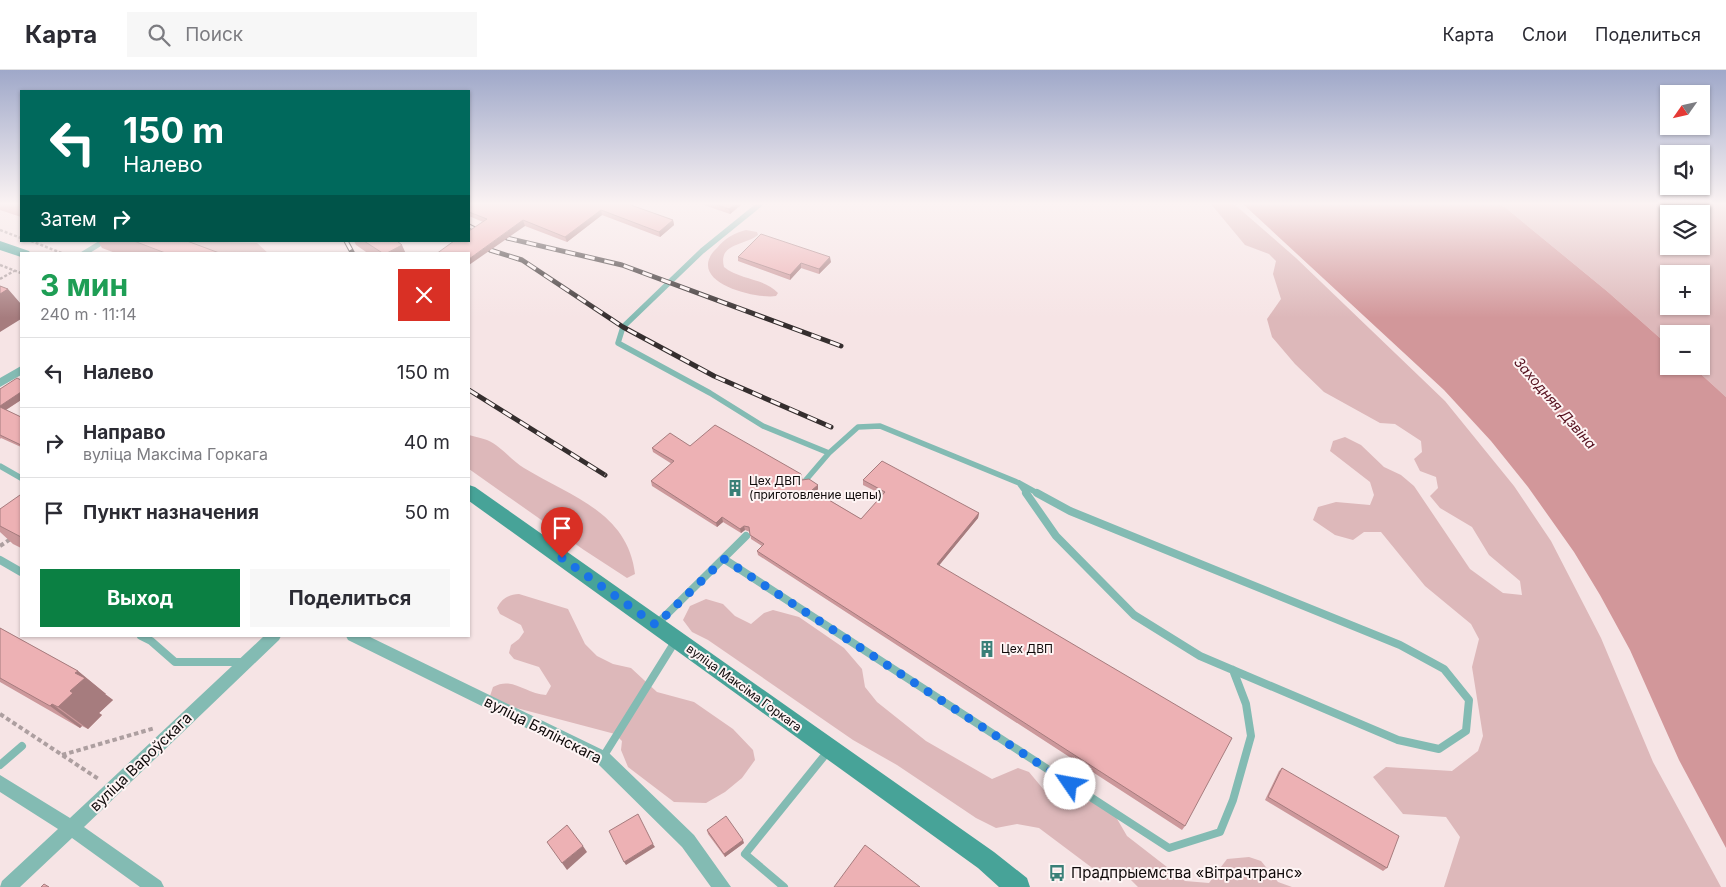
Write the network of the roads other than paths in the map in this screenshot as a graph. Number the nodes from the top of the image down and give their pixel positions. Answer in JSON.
{"nodes":[{"id":1,"x":102,"y":242,"type":"edge"},
{"id":2,"x":713,"y":242,"type":"edge"},
{"id":3,"x":0,"y":245,"type":"edge"},
{"id":4,"x":0,"y":251,"type":"edge"},
{"id":5,"x":20,"y":252,"type":"edge"},
{"id":6,"x":85,"y":252,"type":"edge"},
{"id":7,"x":18,"y":265,"type":"edge"},
{"id":8,"x":20,"y":371,"type":"edge"},
{"id":9,"x":0,"y":383,"type":"edge"},
{"id":10,"x":829,"y":453,"type":"junction"},
{"id":11,"x":0,"y":466,"type":"edge"},
{"id":12,"x":20,"y":477,"type":"edge"},
{"id":13,"x":806,"y":481,"type":"edge"},
{"id":14,"x":1019,"y":483,"type":"junction"},
{"id":15,"x":470,"y":493,"type":"edge"},
{"id":16,"x":746,"y":536,"type":"dead end"},
{"id":17,"x":724,"y":559,"type":"junction"},
{"id":18,"x":0,"y":560,"type":"edge"},
{"id":19,"x":20,"y":571,"type":"edge"},
{"id":20,"x":656,"y":625,"type":"junction"},
{"id":21,"x":143,"y":637,"type":"edge"},
{"id":22,"x":273,"y":637,"type":"edge"},
{"id":23,"x":355,"y":637,"type":"edge"},
{"id":24,"x":676,"y":639,"type":"junction"},
{"id":25,"x":246,"y":662,"type":"junction"},
{"id":26,"x":1233,"y":670,"type":"junction"},
{"id":27,"x":22,"y":746,"type":"dead end"},
{"id":28,"x":830,"y":749,"type":"junction"},
{"id":29,"x":603,"y":758,"type":"junction"},
{"id":30,"x":0,"y":766,"type":"edge"},
{"id":31,"x":0,"y":783,"type":"edge"},
{"id":32,"x":71,"y":828,"type":"junction"},
{"id":33,"x":1013,"y":885,"type":"edge"},
{"id":34,"x":8,"y":887,"type":"edge"},
{"id":35,"x":155,"y":887,"type":"edge"},
{"id":36,"x":722,"y":887,"type":"edge"},
{"id":37,"x":784,"y":887,"type":"edge"}],
"edges":[{"from":1,"to":6,"type":"lane"},
{"from":2,"to":10,"type":"lane"},
{"from":3,"to":5,"type":"main road"},
{"from":4,"to":7,"type":"main road"},
{"from":8,"to":9,"type":"street"},
{"from":10,"to":13,"type":"lane"},
{"from":10,"to":14,"type":"lane"},
{"from":11,"to":12,"type":"lane"},
{"from":14,"to":26,"type":"lane"},
{"from":14,"to":26,"type":"lane"},
{"from":15,"to":20,"type":"main road","name":"вуліца Максіма Горкага"},
{"from":16,"to":17,"type":"lane"},
{"from":17,"to":20,"type":"lane"},
{"from":17,"to":26,"type":"lane"},
{"from":18,"to":19,"type":"lane"},
{"from":20,"to":24,"type":"main road","name":"вуліца Максіма Горкага"},
{"from":21,"to":25,"type":"lane"},
{"from":22,"to":25,"type":"street","name":"вуліца Вароўскага"},
{"from":23,"to":29,"type":"street","name":"вуліца Бялінскага"},
{"from":24,"to":28,"type":"main road","name":"вуліца Максіма Горкага"},
{"from":24,"to":29,"type":"lane"},
{"from":25,"to":32,"type":"street","name":"вуліца Вароўскага"},
{"from":27,"to":30,"type":"lane"},
{"from":28,"to":33,"type":"main road","name":"вуліца Максіма Горкага"},
{"from":28,"to":37,"type":"lane"},
{"from":29,"to":36,"type":"street","name":"вуліца Бялінскага"},
{"from":31,"to":32,"type":"street"},
{"from":32,"to":34,"type":"street","name":"вуліца Вароўскага"},
{"from":32,"to":35,"type":"street"}]}
